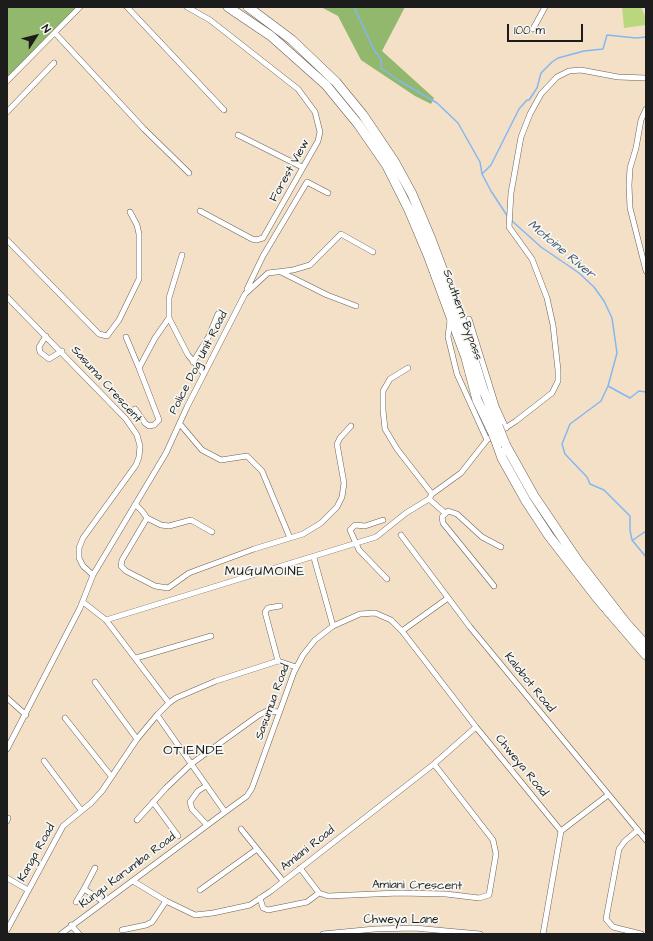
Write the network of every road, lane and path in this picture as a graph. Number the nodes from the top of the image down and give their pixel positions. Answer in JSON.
{"nodes":[{"id":1,"x":80,"y":7,"type":"edge"},
{"id":2,"x":127,"y":7,"type":"edge"},
{"id":3,"x":187,"y":7,"type":"edge"},
{"id":4,"x":228,"y":7,"type":"edge"},
{"id":5,"x":248,"y":7,"type":"edge"},
{"id":6,"x":545,"y":7,"type":"edge"},
{"id":7,"x":533,"y":28,"type":"dead end"},
{"id":8,"x":55,"y":33,"type":"junction"},
{"id":9,"x":54,"y":63,"type":"dead end"},
{"id":10,"x":646,"y":78,"type":"edge"},
{"id":11,"x":7,"y":81,"type":"edge"},
{"id":12,"x":646,"y":109,"type":"edge"},
{"id":13,"x":224,"y":110,"type":"dead end"},
{"id":14,"x":7,"y":112,"type":"edge"},
{"id":15,"x":238,"y":136,"type":"dead end"},
{"id":16,"x":302,"y":167,"type":"junction"},
{"id":17,"x":189,"y":173,"type":"dead end"},
{"id":18,"x":328,"y":193,"type":"dead end"},
{"id":19,"x":200,"y":211,"type":"dead end"},
{"id":20,"x":130,"y":212,"type":"dead end"},
{"id":21,"x":7,"y":240,"type":"edge"},
{"id":22,"x":373,"y":252,"type":"dead end"},
{"id":23,"x":182,"y":255,"type":"dead end"},
{"id":24,"x":280,"y":271,"type":"junction"},
{"id":25,"x":646,"y":271,"type":"edge"},
{"id":26,"x":245,"y":294,"type":"junction"},
{"id":27,"x":7,"y":297,"type":"edge"},
{"id":28,"x":356,"y":306,"type":"dead end"},
{"id":29,"x":218,"y":314,"type":"dead end"},
{"id":30,"x":169,"y":318,"type":"junction"},
{"id":31,"x":469,"y":319,"type":"dead end"},
{"id":32,"x":46,"y":336,"type":"junction"},
{"id":33,"x":126,"y":337,"type":"dead end"},
{"id":34,"x":62,"y":351,"type":"junction"},
{"id":35,"x":193,"y":362,"type":"junction"},
{"id":36,"x":139,"y":368,"type":"junction"},
{"id":37,"x":408,"y":368,"type":"dead end"},
{"id":38,"x":204,"y":374,"type":"junction"},
{"id":39,"x":135,"y":409,"type":"dead end"},
{"id":40,"x":180,"y":424,"type":"junction"},
{"id":41,"x":351,"y":426,"type":"dead end"},
{"id":42,"x":496,"y":431,"type":"junction"},
{"id":43,"x":501,"y":445,"type":"junction"},
{"id":44,"x":432,"y":494,"type":"junction"},
{"id":45,"x":429,"y":500,"type":"junction"},
{"id":46,"x":136,"y":505,"type":"junction"},
{"id":47,"x":445,"y":513,"type":"junction"},
{"id":48,"x":147,"y":518,"type":"junction"},
{"id":49,"x":383,"y":520,"type":"dead end"},
{"id":50,"x":212,"y":532,"type":"dead end"},
{"id":51,"x":402,"y":535,"type":"dead end"},
{"id":52,"x":290,"y":538,"type":"junction"},
{"id":53,"x":356,"y":545,"type":"junction"},
{"id":54,"x":500,"y":547,"type":"dead end"},
{"id":55,"x":314,"y":558,"type":"junction"},
{"id":56,"x":93,"y":575,"type":"junction"},
{"id":57,"x":387,"y":579,"type":"dead end"},
{"id":58,"x":494,"y":586,"type":"dead end"},
{"id":59,"x":448,"y":598,"type":"junction"},
{"id":60,"x":83,"y":602,"type":"junction"},
{"id":61,"x":280,"y":606,"type":"dead end"},
{"id":62,"x":106,"y":620,"type":"junction"},
{"id":63,"x":333,"y":626,"type":"junction"},
{"id":64,"x":402,"y":631,"type":"junction"},
{"id":65,"x":211,"y":636,"type":"dead end"},
{"id":66,"x":646,"y":645,"type":"edge"},
{"id":67,"x":646,"y":655,"type":"edge"},
{"id":68,"x":136,"y":658,"type":"junction"},
{"id":69,"x":278,"y":661,"type":"junction"},
{"id":70,"x":296,"y":668,"type":"junction"},
{"id":71,"x":95,"y":682,"type":"dead end"},
{"id":72,"x":7,"y":698,"type":"edge"},
{"id":73,"x":168,"y":703,"type":"junction"},
{"id":74,"x":279,"y":712,"type":"junction"},
{"id":75,"x":26,"y":715,"type":"junction"},
{"id":76,"x":157,"y":715,"type":"junction"},
{"id":77,"x":65,"y":718,"type":"dead end"},
{"id":78,"x":476,"y":728,"type":"junction"},
{"id":79,"x":137,"y":739,"type":"junction"},
{"id":80,"x":7,"y":749,"type":"edge"},
{"id":81,"x":44,"y":761,"type":"dead end"},
{"id":82,"x":191,"y":764,"type":"junction"},
{"id":83,"x":434,"y":764,"type":"junction"},
{"id":84,"x":111,"y":776,"type":"junction"},
{"id":85,"x":206,"y":786,"type":"junction"},
{"id":86,"x":608,"y":795,"type":"junction"},
{"id":87,"x":153,"y":802,"type":"junction"},
{"id":88,"x":81,"y":810,"type":"junction"},
{"id":89,"x":224,"y":812,"type":"junction"},
{"id":90,"x":137,"y":820,"type":"dead end"},
{"id":91,"x":207,"y":825,"type":"junction"},
{"id":92,"x":241,"y":829,"type":"dead end"},
{"id":93,"x":638,"y":830,"type":"junction"},
{"id":94,"x":561,"y":831,"type":"junction"},
{"id":95,"x":178,"y":836,"type":"dead end"},
{"id":96,"x":646,"y":840,"type":"edge"},
{"id":97,"x":257,"y":849,"type":"junction"},
{"id":98,"x":96,"y":868,"type":"dead end"},
{"id":99,"x":300,"y":868,"type":"junction"},
{"id":100,"x":7,"y":878,"type":"edge"},
{"id":101,"x":133,"y":881,"type":"junction"},
{"id":102,"x":283,"y":881,"type":"junction"},
{"id":103,"x":28,"y":890,"type":"junction"},
{"id":104,"x":84,"y":890,"type":"junction"},
{"id":105,"x":200,"y":890,"type":"dead end"},
{"id":106,"x":319,"y":893,"type":"junction"},
{"id":107,"x":260,"y":898,"type":"junction"},
{"id":108,"x":166,"y":901,"type":"junction"},
{"id":109,"x":76,"y":902,"type":"dead end"},
{"id":110,"x":104,"y":902,"type":"junction"},
{"id":111,"x":71,"y":926,"type":"junction"},
{"id":112,"x":7,"y":930,"type":"edge"},
{"id":113,"x":122,"y":930,"type":"dead end"},
{"id":114,"x":61,"y":934,"type":"edge"},
{"id":115,"x":79,"y":934,"type":"edge"},
{"id":116,"x":323,"y":934,"type":"edge"},
{"id":117,"x":480,"y":934,"type":"edge"},
{"id":118,"x":543,"y":934,"type":"edge"},
{"id":119,"x":641,"y":934,"type":"edge"}],
"edges":[{"from":1,"to":8,"type":"street"},
{"from":2,"to":13,"type":"street"},
{"from":3,"to":16,"type":"street","name":"Forest View"},
{"from":4,"to":42,"type":"highway","name":"Southern Bypass"},
{"from":5,"to":42,"type":"highway","name":"Southern Bypass"},
{"from":6,"to":7,"type":"street"},
{"from":8,"to":11,"type":"street"},
{"from":8,"to":17,"type":"street"},
{"from":9,"to":14,"type":"street"},
{"from":10,"to":42,"type":"street"},
{"from":12,"to":25,"type":"street"},
{"from":15,"to":16,"type":"street"},
{"from":16,"to":19,"type":"street","name":"Forest View"},
{"from":18,"to":26,"type":"street"},
{"from":20,"to":21,"type":"street"},
{"from":22,"to":24,"type":"street","name":"Police Dog Unit Road"},
{"from":23,"to":30,"type":"street"},
{"from":24,"to":26,"type":"street","name":"Police Dog Unit Road"},
{"from":24,"to":28,"type":"street"},
{"from":26,"to":38,"type":"street","name":"Police Dog Unit Road"},
{"from":27,"to":32,"type":"street","name":"Sasuma Crescent"},
{"from":29,"to":35,"type":"street"},
{"from":30,"to":35,"type":"street"},
{"from":30,"to":36,"type":"street"},
{"from":31,"to":42,"type":"street"},
{"from":32,"to":34,"type":"street","name":"Sasuma Crescent"},
{"from":32,"to":34,"type":"street"},
{"from":33,"to":36,"type":"street"},
{"from":34,"to":56,"type":"street","name":"Sasuma Crescent"},
{"from":35,"to":38,"type":"street"},
{"from":36,"to":39,"type":"street"},
{"from":37,"to":44,"type":"street"},
{"from":38,"to":40,"type":"street","name":"Police Dog Unit Road"},
{"from":40,"to":46,"type":"street","name":"Police Dog Unit Road"},
{"from":40,"to":52,"type":"street"},
{"from":41,"to":52,"type":"street"},
{"from":42,"to":43,"type":"highway","name":"Southern Bypass","bridge":true},
{"from":42,"to":44,"type":"street"},
{"from":43,"to":66,"type":"highway","name":"Southern Bypass"},
{"from":43,"to":67,"type":"highway","name":"Southern Bypass"},
{"from":44,"to":45,"type":"street"},
{"from":45,"to":47,"type":"street"},
{"from":45,"to":53,"type":"street"},
{"from":46,"to":48,"type":"street"},
{"from":46,"to":56,"type":"street","name":"Police Dog Unit Road"},
{"from":47,"to":54,"type":"street"},
{"from":47,"to":58,"type":"street"},
{"from":48,"to":50,"type":"street"},
{"from":48,"to":52,"type":"street"},
{"from":49,"to":53,"type":"street"},
{"from":51,"to":59,"type":"street","name":"Kalobot Road"},
{"from":53,"to":55,"type":"street"},
{"from":53,"to":57,"type":"street"},
{"from":55,"to":62,"type":"street"},
{"from":55,"to":63,"type":"street"},
{"from":56,"to":60,"type":"street"},
{"from":59,"to":64,"type":"street"},
{"from":59,"to":86,"type":"street","name":"Kalobot Road"},
{"from":60,"to":62,"type":"street"},
{"from":60,"to":75,"type":"street"},
{"from":61,"to":69,"type":"street"},
{"from":62,"to":68,"type":"street"},
{"from":63,"to":64,"type":"street","name":"Sasumua Road"},
{"from":63,"to":70,"type":"street","name":"Sasumua Road"},
{"from":64,"to":78,"type":"street","name":"Chweya Road"},
{"from":65,"to":68,"type":"street"},
{"from":68,"to":73,"type":"street"},
{"from":69,"to":70,"type":"street"},
{"from":69,"to":73,"type":"street","name":"Kanga Road"},
{"from":70,"to":74,"type":"street","name":"Sasumua Road"},
{"from":71,"to":79,"type":"street"},
{"from":72,"to":75,"type":"street"},
{"from":73,"to":76,"type":"street","name":"Kanga Road"},
{"from":74,"to":82,"type":"street"},
{"from":74,"to":89,"type":"street","name":"Sasumua Road"},
{"from":75,"to":80,"type":"street"},
{"from":76,"to":79,"type":"street","name":"Kanga Road"},
{"from":76,"to":82,"type":"street"},
{"from":77,"to":84,"type":"street"},
{"from":78,"to":83,"type":"street","name":"Amiani Road"},
{"from":78,"to":94,"type":"street","name":"Chweya Road"},
{"from":79,"to":84,"type":"street","name":"Kanga Road"},
{"from":81,"to":88,"type":"street"},
{"from":82,"to":85,"type":"street"},
{"from":82,"to":87,"type":"street"},
{"from":83,"to":99,"type":"street","name":"Amiani Road"},
{"from":83,"to":106,"type":"street","name":"Amiani Crescent"},
{"from":84,"to":88,"type":"street","name":"Kanga Road"},
{"from":85,"to":89,"type":"street"},
{"from":85,"to":91,"type":"street"},
{"from":86,"to":93,"type":"street","name":"Kalobot Road"},
{"from":86,"to":94,"type":"street"},
{"from":87,"to":90,"type":"street"},
{"from":87,"to":95,"type":"street"},
{"from":88,"to":103,"type":"street","name":"Kanga Road"},
{"from":89,"to":91,"type":"street","name":"Sasumua Road"},
{"from":91,"to":101,"type":"street","name":"Kungu Karumba Road"},
{"from":92,"to":97,"type":"street"},
{"from":93,"to":96,"type":"street","name":"Kalobot Road"},
{"from":93,"to":119,"type":"street"},
{"from":94,"to":118,"type":"street"},
{"from":97,"to":102,"type":"street"},
{"from":97,"to":105,"type":"street"},
{"from":98,"to":104,"type":"street"},
{"from":99,"to":102,"type":"street","name":"Amiani Road"},
{"from":99,"to":106,"type":"street"},
{"from":100,"to":103,"type":"street"},
{"from":101,"to":108,"type":"street","name":"Amiani Road"},
{"from":101,"to":110,"type":"street","name":"Kungu Karumba Road"},
{"from":102,"to":107,"type":"street","name":"Amiani Road"},
{"from":103,"to":112,"type":"street","name":"Kanga Road"},
{"from":104,"to":109,"type":"street"},
{"from":104,"to":110,"type":"street"},
{"from":106,"to":107,"type":"street"},
{"from":107,"to":108,"type":"street","name":"Amiani Road"},
{"from":108,"to":113,"type":"street"},
{"from":110,"to":111,"type":"street","name":"Kungu Karumba Road"},
{"from":111,"to":114,"type":"street","name":"Kungu Karumba Road"},
{"from":111,"to":115,"type":"street"},
{"from":116,"to":117,"type":"street","name":"Chweya Lane"}]}
